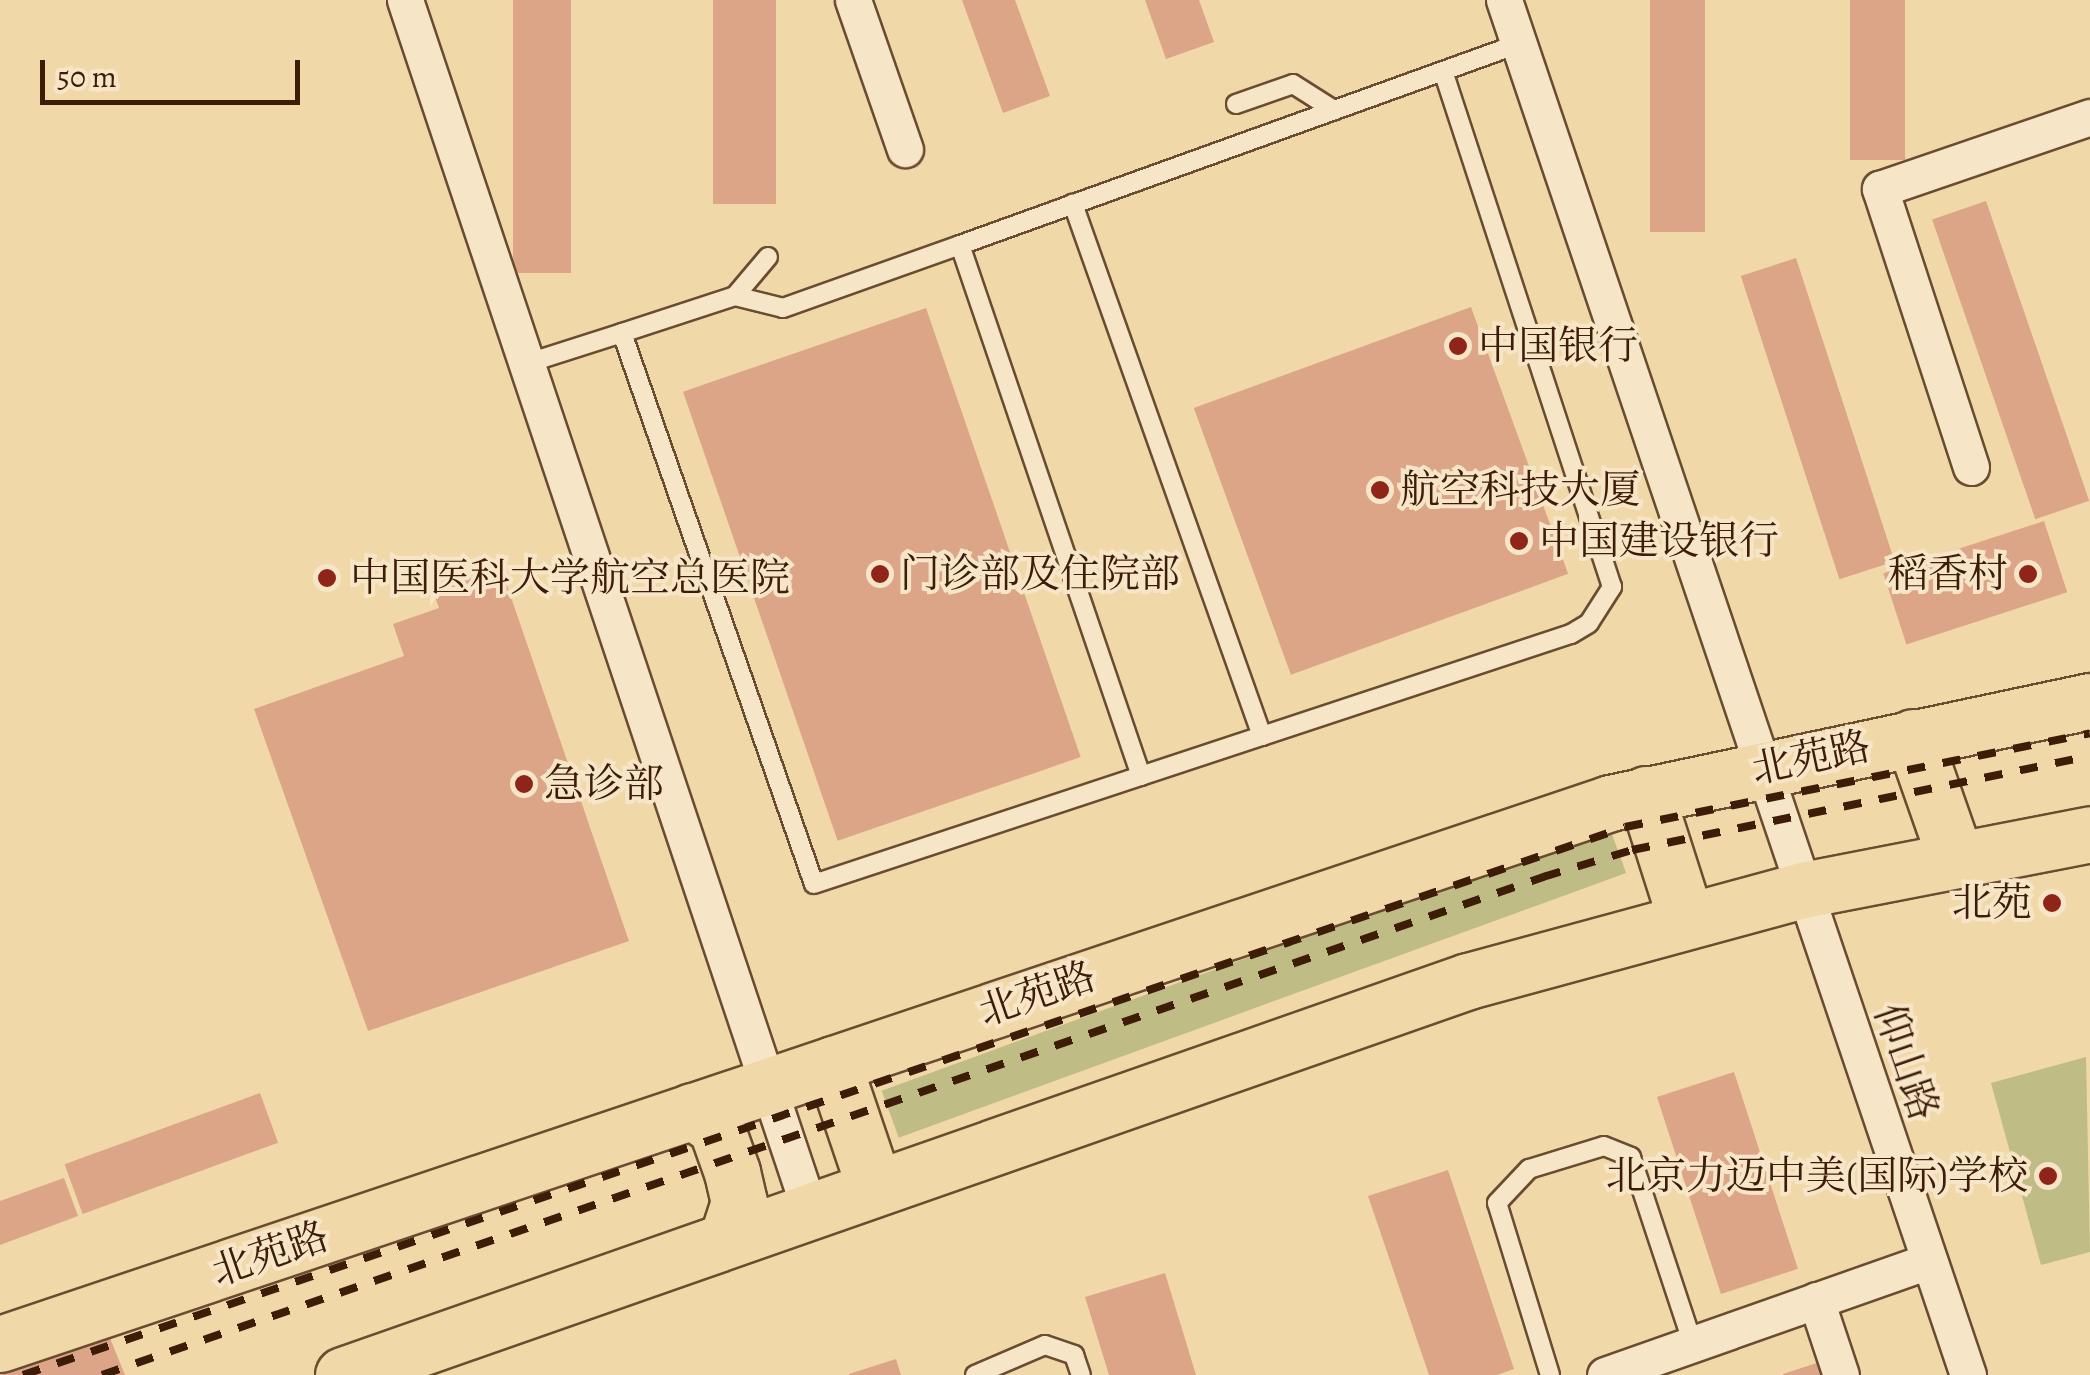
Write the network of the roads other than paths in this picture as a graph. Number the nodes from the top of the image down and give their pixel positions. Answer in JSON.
{"nodes":[{"id":1,"x":405,"y":0,"type":"edge"},
{"id":2,"x":853,"y":0,"type":"edge"},
{"id":3,"x":1504,"y":0,"type":"edge"},
{"id":4,"x":1518,"y":44,"type":"junction"},
{"id":5,"x":1442,"y":71,"type":"junction"},
{"id":6,"x":1236,"y":104,"type":"dead end"},
{"id":7,"x":1334,"y":110,"type":"junction"},
{"id":8,"x":2090,"y":117,"type":"edge"},
{"id":9,"x":905,"y":149,"type":"dead end"},
{"id":10,"x":1073,"y":204,"type":"junction"},
{"id":11,"x":960,"y":245,"type":"junction"},
{"id":12,"x":768,"y":257,"type":"dead end"},
{"id":13,"x":735,"y":296,"type":"junction"},
{"id":14,"x":622,"y":333,"type":"junction"},
{"id":15,"x":525,"y":364,"type":"junction"},
{"id":16,"x":1972,"y":467,"type":"dead end"},
{"id":17,"x":2090,"y":701,"type":"edge"},
{"id":18,"x":1262,"y":736,"type":"junction"},
{"id":19,"x":1913,"y":737,"type":"junction"},
{"id":20,"x":1759,"y":769,"type":"junction"},
{"id":21,"x":1141,"y":776,"type":"junction"},
{"id":22,"x":1646,"y":794,"type":"junction"},
{"id":23,"x":2090,"y":834,"type":"edge"},
{"id":24,"x":1956,"y":860,"type":"junction"},
{"id":25,"x":1803,"y":890,"type":"junction"},
{"id":26,"x":1686,"y":919,"type":"junction"},
{"id":27,"x":832,"y":1064,"type":"junction"},
{"id":28,"x":767,"y":1086,"type":"junction"},
{"id":29,"x":692,"y":1111,"type":"junction"},
{"id":30,"x":874,"y":1186,"type":"junction"},
{"id":31,"x":809,"y":1208,"type":"junction"},
{"id":32,"x":727,"y":1238,"type":"junction"},
{"id":33,"x":1929,"y":1261,"type":"junction"},
{"id":34,"x":1816,"y":1300,"type":"junction"},
{"id":35,"x":0,"y":1344,"type":"edge"},
{"id":36,"x":1693,"y":1344,"type":"junction"},
{"id":37,"x":343,"y":1375,"type":"edge"},
{"id":38,"x":975,"y":1375,"type":"edge"},
{"id":39,"x":1081,"y":1375,"type":"edge"},
{"id":40,"x":1550,"y":1375,"type":"edge"},
{"id":41,"x":1604,"y":1375,"type":"edge"},
{"id":42,"x":1841,"y":1375,"type":"edge"},
{"id":43,"x":1968,"y":1375,"type":"edge"}],
"edges":[{"from":1,"to":15,"type":"street"},
{"from":2,"to":9,"type":"street"},
{"from":3,"to":4,"type":"street","name":"仰山路"},
{"from":4,"to":5,"type":"lane"},
{"from":4,"to":20,"type":"street","name":"仰山路"},
{"from":5,"to":7,"type":"lane"},
{"from":5,"to":18,"type":"lane"},
{"from":6,"to":7,"type":"lane"},
{"from":7,"to":10,"type":"lane"},
{"from":8,"to":16,"type":"street"},
{"from":10,"to":11,"type":"lane"},
{"from":10,"to":18,"type":"lane"},
{"from":11,"to":13,"type":"lane"},
{"from":11,"to":21,"type":"lane"},
{"from":12,"to":13,"type":"lane"},
{"from":13,"to":14,"type":"lane"},
{"from":14,"to":15,"type":"lane"},
{"from":14,"to":21,"type":"lane"},
{"from":15,"to":28,"type":"street"},
{"from":17,"to":19,"type":"main road","name":"北苑路"},
{"from":18,"to":21,"type":"lane"},
{"from":19,"to":20,"type":"main road","name":"北苑路"},
{"from":19,"to":24,"type":"main road"},
{"from":20,"to":22,"type":"main road","name":"北苑路"},
{"from":20,"to":25,"type":"street","name":"仰山路"},
{"from":22,"to":26,"type":"main road"},
{"from":22,"to":27,"type":"main road","name":"北苑路"},
{"from":23,"to":24,"type":"main road"},
{"from":24,"to":25,"type":"main road"},
{"from":25,"to":26,"type":"main road"},
{"from":25,"to":33,"type":"street","name":"仰山路"},
{"from":26,"to":30,"type":"main road"},
{"from":27,"to":28,"type":"main road","name":"北苑路"},
{"from":27,"to":30,"type":"main road"},
{"from":28,"to":29,"type":"main road","name":"北苑路"},
{"from":28,"to":31,"type":"street"},
{"from":29,"to":32,"type":"main road"},
{"from":29,"to":35,"type":"main road","name":"北苑路"},
{"from":30,"to":31,"type":"main road"},
{"from":31,"to":32,"type":"main road"},
{"from":32,"to":37,"type":"main road"},
{"from":33,"to":34,"type":"street"},
{"from":33,"to":43,"type":"street","name":"仰山路"},
{"from":34,"to":36,"type":"street"},
{"from":34,"to":42,"type":"street"},
{"from":36,"to":40,"type":"lane"},
{"from":36,"to":41,"type":"street"},
{"from":38,"to":39,"type":"lane"}]}
